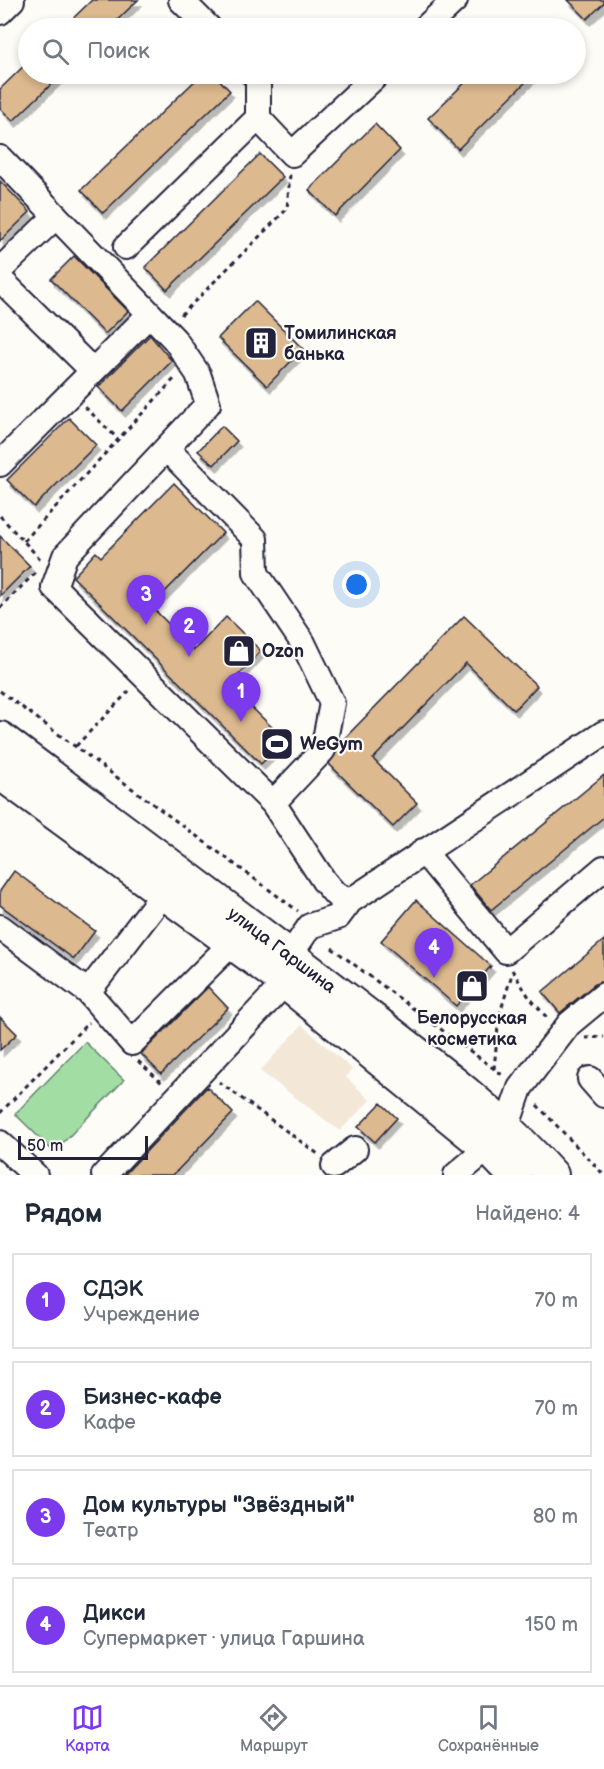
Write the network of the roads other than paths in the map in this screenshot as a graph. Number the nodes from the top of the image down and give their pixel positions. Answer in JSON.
{"nodes":[{"id":1,"x":12,"y":0,"type":"edge"},
{"id":2,"x":181,"y":0,"type":"edge"},
{"id":3,"x":455,"y":0,"type":"edge"},
{"id":4,"x":0,"y":12,"type":"edge"},
{"id":5,"x":199,"y":18,"type":"edge"},
{"id":6,"x":436,"y":18,"type":"edge"},
{"id":7,"x":258,"y":84,"type":"edge"},
{"id":8,"x":367,"y":84,"type":"edge"},
{"id":9,"x":258,"y":118,"type":"junction"},
{"id":10,"x":0,"y":158,"type":"edge"},
{"id":11,"x":56,"y":216,"type":"junction"},
{"id":12,"x":126,"y":247,"type":"dead end"},
{"id":13,"x":0,"y":270,"type":"edge"},
{"id":14,"x":0,"y":279,"type":"edge"},
{"id":15,"x":158,"y":322,"type":"junction"},
{"id":16,"x":93,"y":371,"type":"junction"},
{"id":17,"x":167,"y":449,"type":"junction"},
{"id":18,"x":0,"y":464,"type":"edge"},
{"id":19,"x":604,"y":733,"type":"edge"},
{"id":20,"x":0,"y":738,"type":"edge"},
{"id":21,"x":0,"y":773,"type":"edge"},
{"id":22,"x":273,"y":803,"type":"junction"},
{"id":23,"x":423,"y":851,"type":"junction"},
{"id":24,"x":604,"y":867,"type":"edge"},
{"id":25,"x":164,"y":893,"type":"junction"},
{"id":26,"x":350,"y":901,"type":"junction"},
{"id":27,"x":0,"y":927,"type":"edge"},
{"id":28,"x":232,"y":943,"type":"junction"},
{"id":29,"x":288,"y":969,"type":"junction"},
{"id":30,"x":604,"y":994,"type":"edge"},
{"id":31,"x":95,"y":1000,"type":"junction"},
{"id":32,"x":497,"y":1137,"type":"junction"},
{"id":33,"x":0,"y":1143,"type":"edge"},
{"id":34,"x":356,"y":1149,"type":"dead end"},
{"id":35,"x":333,"y":1172,"type":"edge"},
{"id":36,"x":36,"y":1175,"type":"edge"},
{"id":37,"x":104,"y":1175,"type":"edge"},
{"id":38,"x":456,"y":1175,"type":"edge"},
{"id":39,"x":514,"y":1175,"type":"edge"},
{"id":40,"x":552,"y":1175,"type":"edge"}],
"edges":[{"from":1,"to":4,"type":"street"},
{"from":2,"to":5,"type":"street"},
{"from":3,"to":6,"type":"street"},
{"from":7,"to":9,"type":"street"},
{"from":8,"to":9,"type":"street"},
{"from":9,"to":12,"type":"street"},
{"from":10,"to":11,"type":"street"},
{"from":11,"to":13,"type":"street"},
{"from":11,"to":15,"type":"street"},
{"from":14,"to":16,"type":"street"},
{"from":15,"to":16,"type":"street"},
{"from":15,"to":17,"type":"street"},
{"from":16,"to":18,"type":"street"},
{"from":17,"to":22,"type":"street"},
{"from":17,"to":22,"type":"street"},
{"from":19,"to":23,"type":"street"},
{"from":20,"to":29,"type":"main road","name":"улица Гаршина"},
{"from":21,"to":25,"type":"main road","name":"улица Гаршина"},
{"from":22,"to":26,"type":"street"},
{"from":23,"to":24,"type":"street"},
{"from":23,"to":26,"type":"street"},
{"from":25,"to":28,"type":"main road","name":"улица Гаршина"},
{"from":25,"to":31,"type":"street"},
{"from":26,"to":29,"type":"street"},
{"from":27,"to":31,"type":"street"},
{"from":28,"to":29,"type":"main road","name":"улица Гаршина"},
{"from":28,"to":31,"type":"street"},
{"from":29,"to":32,"type":"main road","name":"улица Гаршина"},
{"from":29,"to":37,"type":"street"},
{"from":30,"to":32,"type":"street"},
{"from":32,"to":38,"type":"street"},
{"from":32,"to":39,"type":"main road","name":"улица Гаршина"},
{"from":32,"to":40,"type":"main road","name":"улица Гаршина"},
{"from":33,"to":36,"type":"street"},
{"from":34,"to":35,"type":"street"}]}
